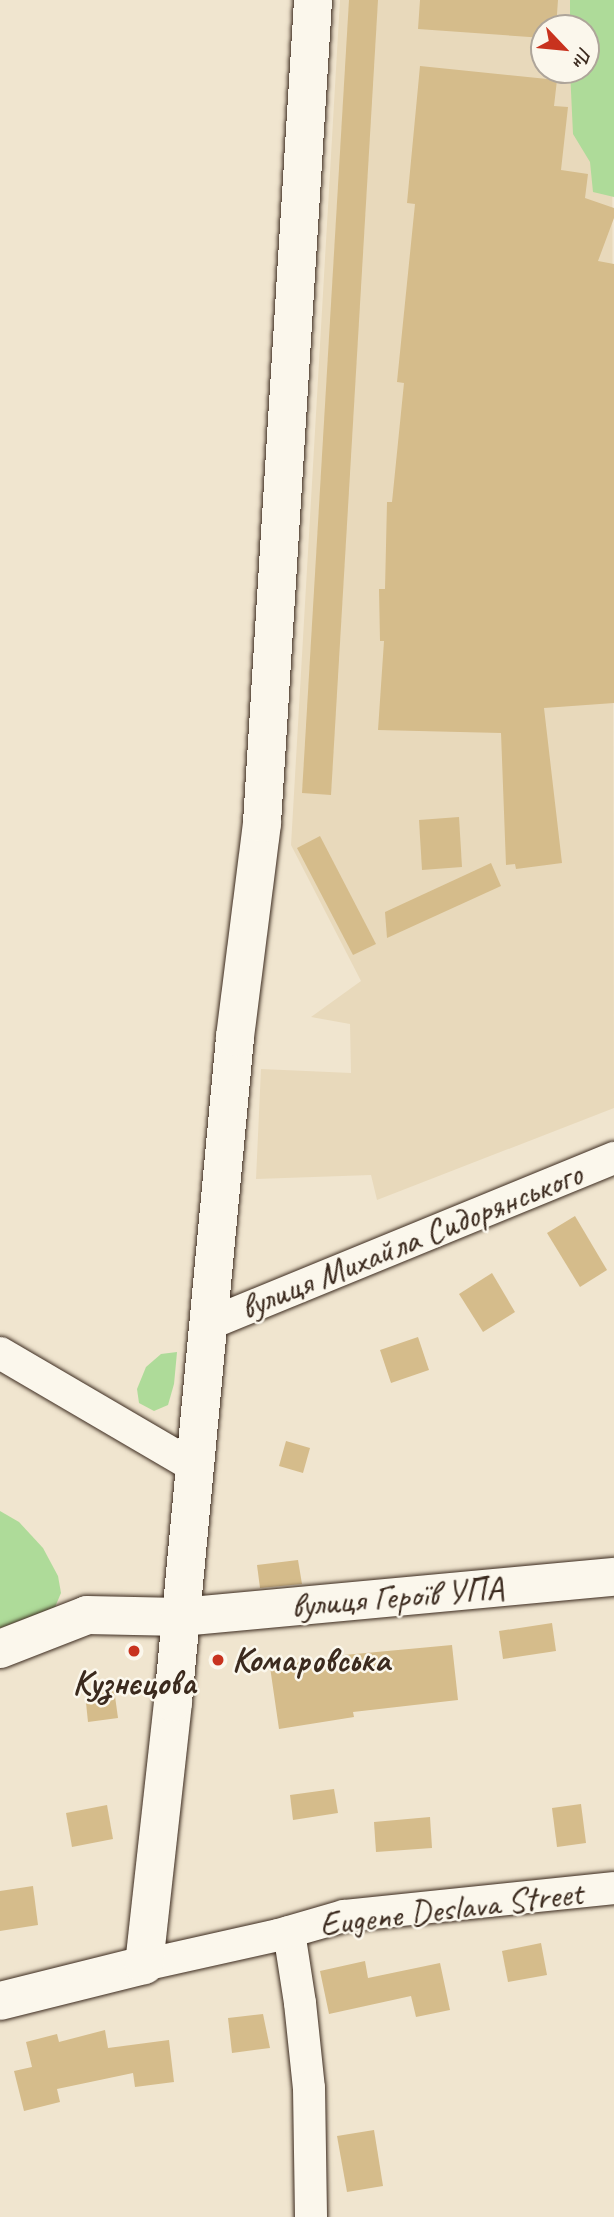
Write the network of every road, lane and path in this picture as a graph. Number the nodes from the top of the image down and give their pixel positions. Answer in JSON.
{"nodes":[{"id":1,"x":313,"y":0,"type":"edge"},
{"id":2,"x":614,"y":1158,"type":"edge"},
{"id":3,"x":209,"y":1324,"type":"junction"},
{"id":4,"x":0,"y":1353,"type":"edge"},
{"id":5,"x":193,"y":1466,"type":"junction"},
{"id":6,"x":614,"y":1577,"type":"edge"},
{"id":7,"x":181,"y":1617,"type":"junction"},
{"id":8,"x":0,"y":1649,"type":"edge"},
{"id":9,"x":614,"y":1888,"type":"edge"},
{"id":10,"x":289,"y":1932,"type":"junction"},
{"id":11,"x":144,"y":1965,"type":"junction"},
{"id":12,"x":0,"y":2001,"type":"edge"},
{"id":13,"x":310,"y":2217,"type":"edge"}],
"edges":[{"from":1,"to":3,"type":"street"},
{"from":2,"to":3,"type":"street","name":"вулиця Михайла Сидорянського"},
{"from":3,"to":5,"type":"street"},
{"from":4,"to":5,"type":"street"},
{"from":5,"to":7,"type":"street"},
{"from":6,"to":7,"type":"street","name":"вулиця Героїв УПА"},
{"from":7,"to":8,"type":"street"},
{"from":7,"to":11,"type":"street"},
{"from":9,"to":10,"type":"street","name":"Eugene Deslava Street"},
{"from":10,"to":11,"type":"street","name":"Eugene Deslava Street"},
{"from":10,"to":13,"type":"street","name":"Eugene Deslava Street"},
{"from":11,"to":12,"type":"street","name":"Eugene Deslava Street"}]}
